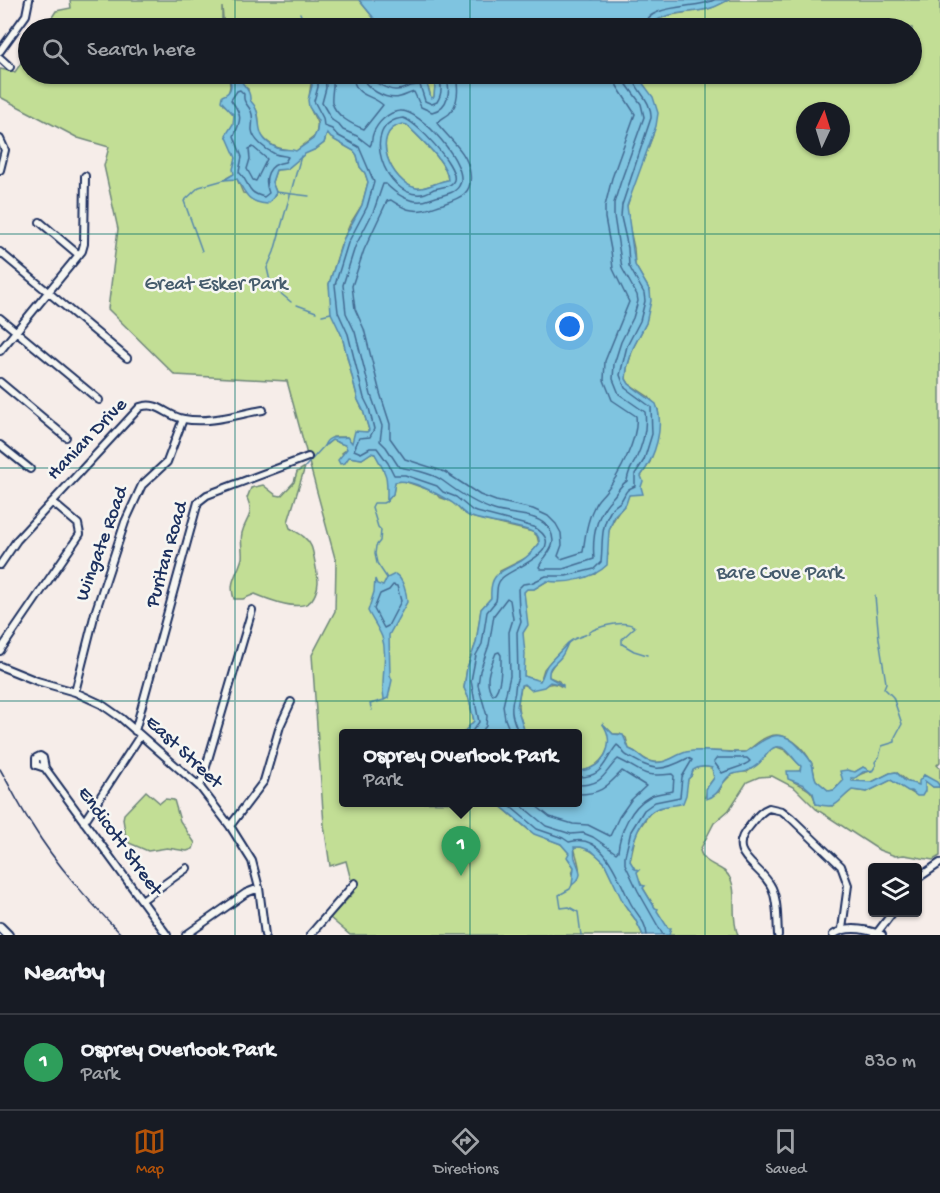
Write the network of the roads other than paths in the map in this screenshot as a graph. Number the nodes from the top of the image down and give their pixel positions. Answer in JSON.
{"nodes":[{"id":1,"x":29,"y":0,"type":"edge"},
{"id":2,"x":24,"y":18,"type":"edge"},
{"id":3,"x":18,"y":26,"type":"edge"},
{"id":4,"x":0,"y":51,"type":"edge"},
{"id":5,"x":0,"y":58,"type":"edge"},
{"id":6,"x":10,"y":67,"type":"dead end"},
{"id":7,"x":0,"y":139,"type":"edge"},
{"id":8,"x":0,"y":170,"type":"edge"},
{"id":9,"x":85,"y":176,"type":"dead end"},
{"id":10,"x":40,"y":222,"type":"dead end"},
{"id":11,"x":0,"y":252,"type":"edge"},
{"id":12,"x":80,"y":253,"type":"junction"},
{"id":13,"x":49,"y":292,"type":"junction"},
{"id":14,"x":0,"y":318,"type":"edge"},
{"id":15,"x":16,"y":331,"type":"junction"},
{"id":16,"x":0,"y":351,"type":"edge"},
{"id":17,"x":127,"y":358,"type":"dead end"},
{"id":18,"x":0,"y":382,"type":"edge"},
{"id":19,"x":99,"y":400,"type":"dead end"},
{"id":20,"x":263,"y":410,"type":"dead end"},
{"id":21,"x":183,"y":419,"type":"junction"},
{"id":22,"x":66,"y":437,"type":"dead end"},
{"id":23,"x":0,"y":445,"type":"edge"},
{"id":24,"x":308,"y":457,"type":"dead end"},
{"id":25,"x":30,"y":469,"type":"dead end"},
{"id":26,"x":52,"y":502,"type":"junction"},
{"id":27,"x":0,"y":565,"type":"edge"},
{"id":28,"x":252,"y":610,"type":"dead end"},
{"id":29,"x":0,"y":651,"type":"edge"},
{"id":30,"x":0,"y":666,"type":"edge"},
{"id":31,"x":75,"y":692,"type":"junction"},
{"id":32,"x":291,"y":702,"type":"dead end"},
{"id":33,"x":138,"y":734,"type":"junction"},
{"id":34,"x":45,"y":768,"type":"dead end"},
{"id":35,"x":200,"y":787,"type":"junction"},
{"id":36,"x":84,"y":822,"type":"junction"},
{"id":37,"x":230,"y":826,"type":"junction"},
{"id":38,"x":940,"y":864,"type":"edge"},
{"id":39,"x":187,"y":868,"type":"dead end"},
{"id":40,"x":922,"y":875,"type":"edge"},
{"id":41,"x":355,"y":883,"type":"dead end"},
{"id":42,"x":259,"y":888,"type":"junction"},
{"id":43,"x":142,"y":900,"type":"junction"},
{"id":44,"x":890,"y":917,"type":"edge"},
{"id":45,"x":0,"y":927,"type":"edge"},
{"id":46,"x":842,"y":929,"type":"junction"},
{"id":47,"x":879,"y":934,"type":"edge"},
{"id":48,"x":8,"y":935,"type":"edge"},
{"id":49,"x":167,"y":935,"type":"edge"},
{"id":50,"x":186,"y":935,"type":"edge"},
{"id":51,"x":265,"y":935,"type":"edge"},
{"id":52,"x":310,"y":935,"type":"edge"},
{"id":53,"x":778,"y":935,"type":"edge"},
{"id":54,"x":833,"y":935,"type":"edge"}],
"edges":[{"from":1,"to":2,"type":"street"},
{"from":3,"to":4,"type":"street"},
{"from":5,"to":6,"type":"street"},
{"from":7,"to":8,"type":"street"},
{"from":9,"to":12,"type":"street"},
{"from":10,"to":12,"type":"street"},
{"from":11,"to":13,"type":"street"},
{"from":12,"to":13,"type":"street"},
{"from":13,"to":15,"type":"street"},
{"from":13,"to":17,"type":"street"},
{"from":14,"to":15,"type":"street"},
{"from":15,"to":16,"type":"street"},
{"from":15,"to":19,"type":"street"},
{"from":18,"to":22,"type":"street"},
{"from":20,"to":21,"type":"street","name":"Hanian Drive"},
{"from":21,"to":26,"type":"street","name":"Hanian Drive"},
{"from":21,"to":31,"type":"street","name":"Wingate Road"},
{"from":23,"to":25,"type":"street"},
{"from":24,"to":33,"type":"street","name":"Puritan Road"},
{"from":26,"to":27,"type":"street","name":"Hanian Drive"},
{"from":26,"to":29,"type":"street"},
{"from":28,"to":35,"type":"street"},
{"from":30,"to":31,"type":"street","name":"East Street"},
{"from":31,"to":33,"type":"street","name":"East Street"},
{"from":32,"to":37,"type":"street"},
{"from":33,"to":35,"type":"street","name":"East Street"},
{"from":33,"to":36,"type":"street"},
{"from":34,"to":36,"type":"street","name":"Endicott Street"},
{"from":35,"to":37,"type":"street","name":"East Street"},
{"from":36,"to":43,"type":"street","name":"Endicott Street"},
{"from":37,"to":42,"type":"street","name":"East Street"},
{"from":38,"to":40,"type":"street"},
{"from":39,"to":43,"type":"street"},
{"from":41,"to":52,"type":"street"},
{"from":42,"to":50,"type":"street"},
{"from":42,"to":51,"type":"street","name":"East Street"},
{"from":43,"to":49,"type":"street","name":"Endicott Street"},
{"from":44,"to":47,"type":"street"},
{"from":45,"to":48,"type":"main road"},
{"from":46,"to":47,"type":"street"},
{"from":46,"to":53,"type":"street"},
{"from":46,"to":54,"type":"street"}]}
